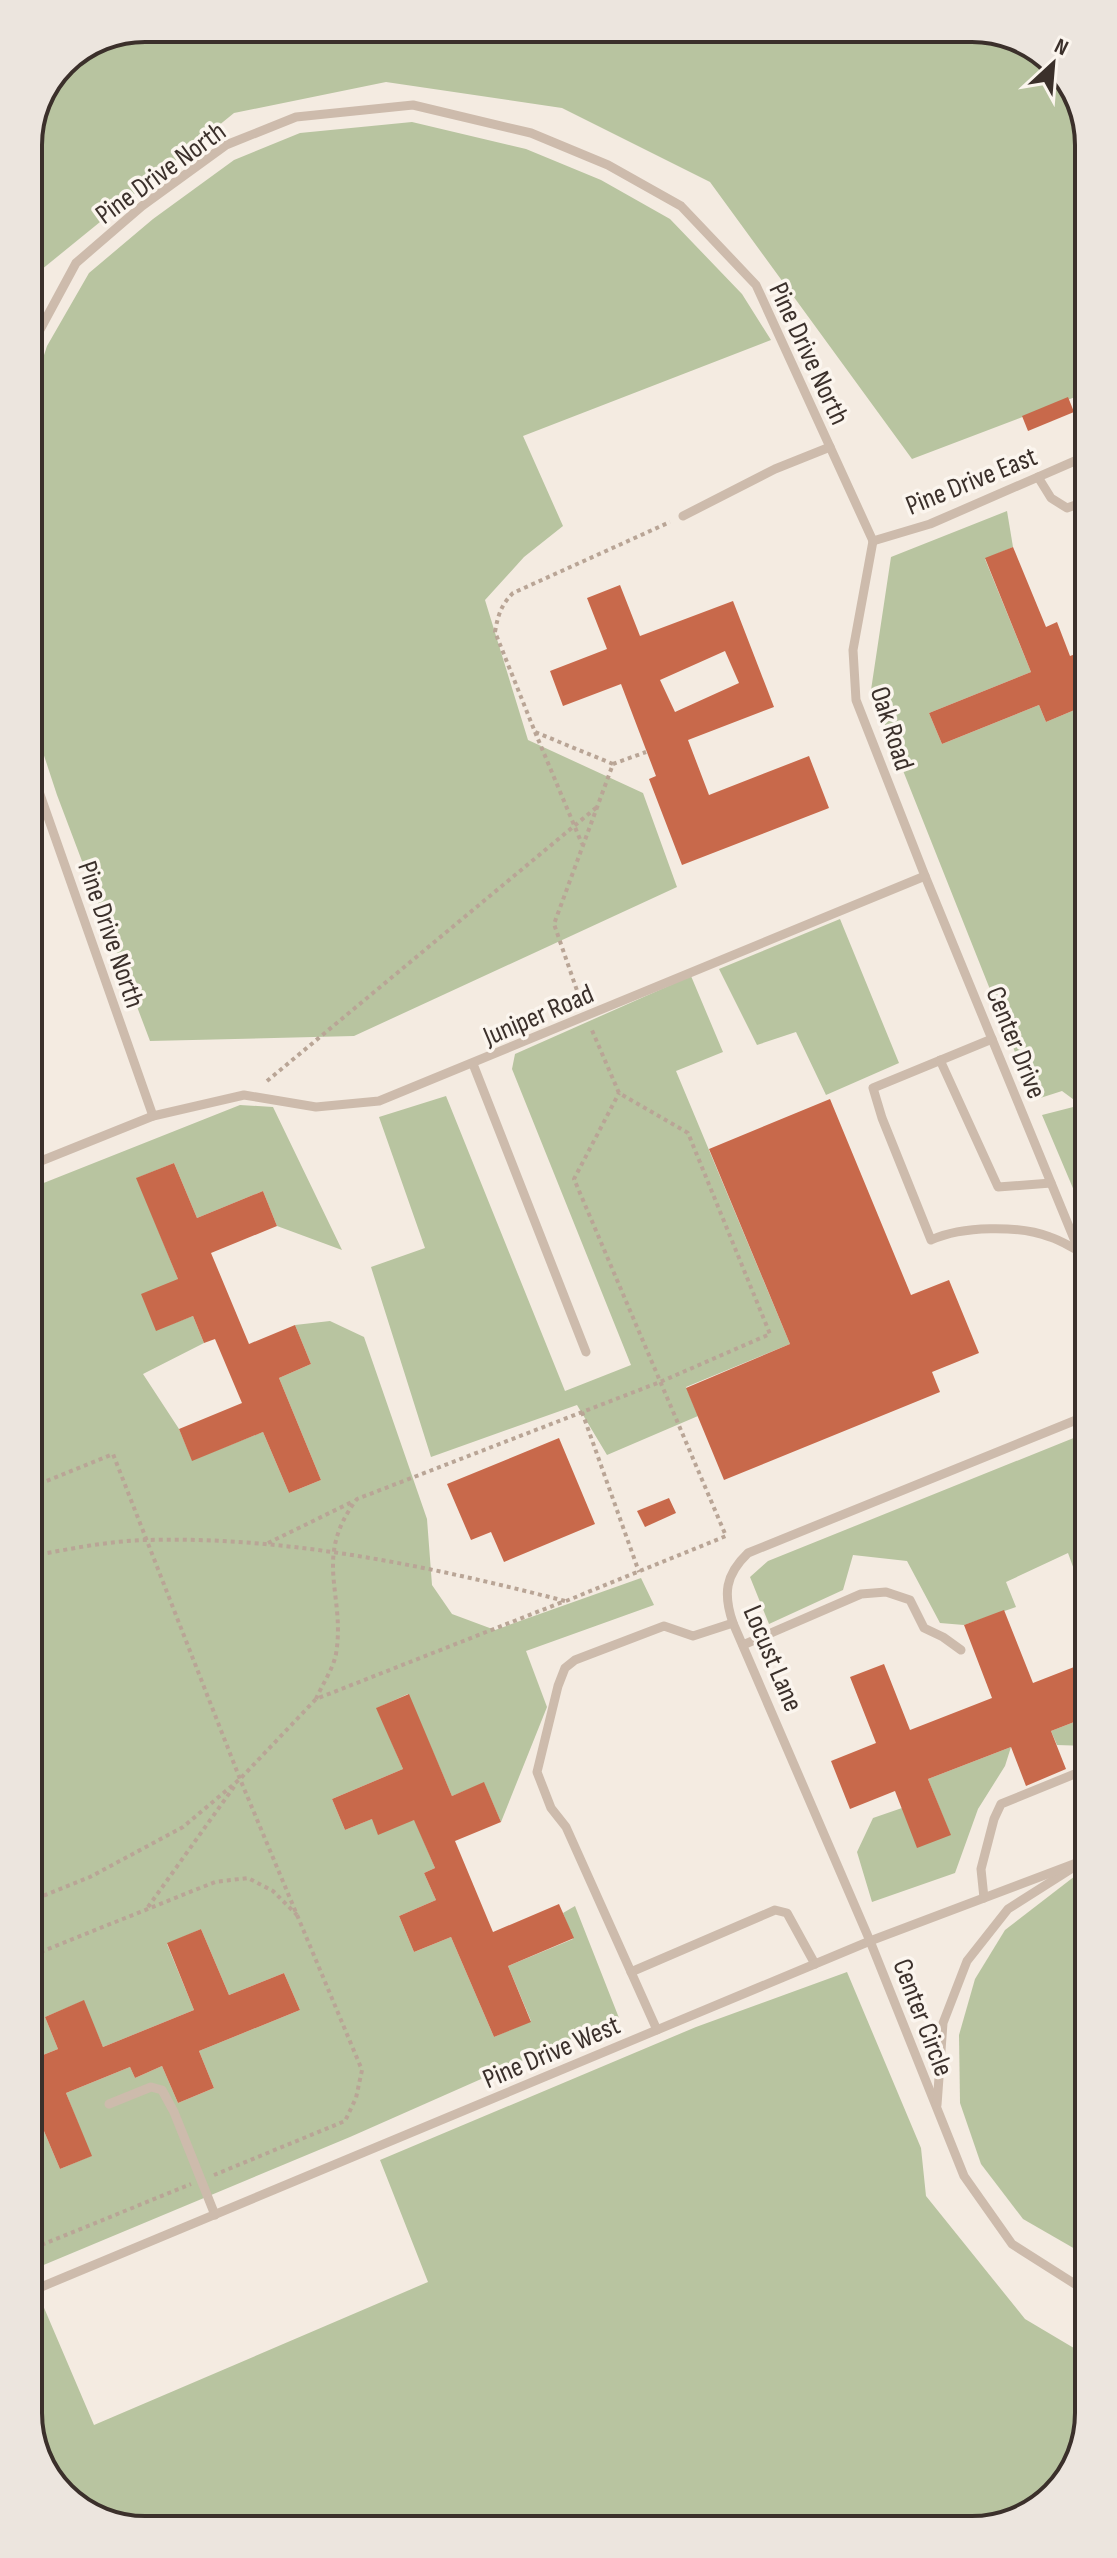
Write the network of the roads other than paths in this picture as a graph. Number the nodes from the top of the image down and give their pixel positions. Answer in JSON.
{"nodes":[{"id":1,"x":42,"y":326,"type":"edge"},
{"id":2,"x":830,"y":447,"type":"junction"},
{"id":3,"x":1075,"y":461,"type":"edge"},
{"id":4,"x":1038,"y":477,"type":"junction"},
{"id":5,"x":1075,"y":505,"type":"edge"},
{"id":6,"x":683,"y":516,"type":"road end"},
{"id":7,"x":873,"y":541,"type":"junction"},
{"id":8,"x":42,"y":800,"type":"edge"},
{"id":9,"x":925,"y":876,"type":"junction"},
{"id":10,"x":992,"y":1039,"type":"junction"},
{"id":11,"x":940,"y":1060,"type":"junction"},
{"id":12,"x":473,"y":1064,"type":"junction"},
{"id":13,"x":153,"y":1116,"type":"junction"},
{"id":14,"x":42,"y":1161,"type":"edge"},
{"id":15,"x":1051,"y":1183,"type":"junction"},
{"id":16,"x":1075,"y":1241,"type":"edge"},
{"id":17,"x":1075,"y":1249,"type":"edge"},
{"id":18,"x":586,"y":1352,"type":"dead end"},
{"id":19,"x":1075,"y":1420,"type":"edge"},
{"id":20,"x":733,"y":1623,"type":"junction"},
{"id":21,"x":743,"y":1645,"type":"junction"},
{"id":22,"x":961,"y":1650,"type":"dead end"},
{"id":23,"x":1075,"y":1774,"type":"edge"},
{"id":24,"x":1075,"y":1864,"type":"edge"},
{"id":25,"x":1075,"y":1867,"type":"edge"},
{"id":26,"x":984,"y":1898,"type":"junction"},
{"id":27,"x":870,"y":1941,"type":"junction"},
{"id":28,"x":815,"y":1964,"type":"junction"},
{"id":29,"x":631,"y":1972,"type":"junction"},
{"id":30,"x":657,"y":2030,"type":"junction"},
{"id":31,"x":109,"y":2104,"type":"dead end"},
{"id":32,"x":937,"y":2110,"type":"junction"},
{"id":33,"x":215,"y":2215,"type":"junction"},
{"id":34,"x":1075,"y":2284,"type":"edge"},
{"id":35,"x":42,"y":2287,"type":"edge"}],
"edges":[{"from":1,"to":2,"type":"lane","name":"Pine Drive North"},
{"from":2,"to":6,"type":"lane"},
{"from":2,"to":7,"type":"lane","name":"Pine Drive North"},
{"from":3,"to":4,"type":"lane","name":"Pine Drive East"},
{"from":4,"to":5,"type":"lane"},
{"from":4,"to":7,"type":"lane","name":"Pine Drive East"},
{"from":7,"to":9,"type":"lane","name":"Oak Road"},
{"from":8,"to":13,"type":"lane","name":"Pine Drive North"},
{"from":9,"to":10,"type":"lane","name":"Center Drive"},
{"from":9,"to":12,"type":"lane","name":"Juniper Road"},
{"from":10,"to":11,"type":"lane"},
{"from":10,"to":15,"type":"lane","name":"Center Drive"},
{"from":11,"to":15,"type":"lane"},
{"from":11,"to":17,"type":"lane"},
{"from":12,"to":13,"type":"lane","name":"Juniper Road"},
{"from":12,"to":18,"type":"lane"},
{"from":13,"to":14,"type":"lane"},
{"from":15,"to":16,"type":"lane","name":"Center Drive"},
{"from":19,"to":20,"type":"lane","name":"Locust Lane"},
{"from":20,"to":21,"type":"lane","name":"Locust Lane"},
{"from":20,"to":29,"type":"lane"},
{"from":21,"to":22,"type":"lane"},
{"from":21,"to":27,"type":"lane","name":"Locust Lane"},
{"from":23,"to":26,"type":"lane"},
{"from":24,"to":26,"type":"lane","name":"Pine Drive West"},
{"from":25,"to":32,"type":"lane","name":"Center Circle"},
{"from":26,"to":27,"type":"lane","name":"Pine Drive West"},
{"from":27,"to":28,"type":"lane","name":"Pine Drive West"},
{"from":27,"to":32,"type":"lane","name":"Center Circle"},
{"from":28,"to":29,"type":"lane"},
{"from":28,"to":30,"type":"lane","name":"Pine Drive West"},
{"from":29,"to":30,"type":"lane"},
{"from":30,"to":33,"type":"lane","name":"Pine Drive West"},
{"from":31,"to":33,"type":"lane"},
{"from":32,"to":34,"type":"lane","name":"Center Circle"},
{"from":33,"to":35,"type":"lane","name":"Pine Drive West"}]}
